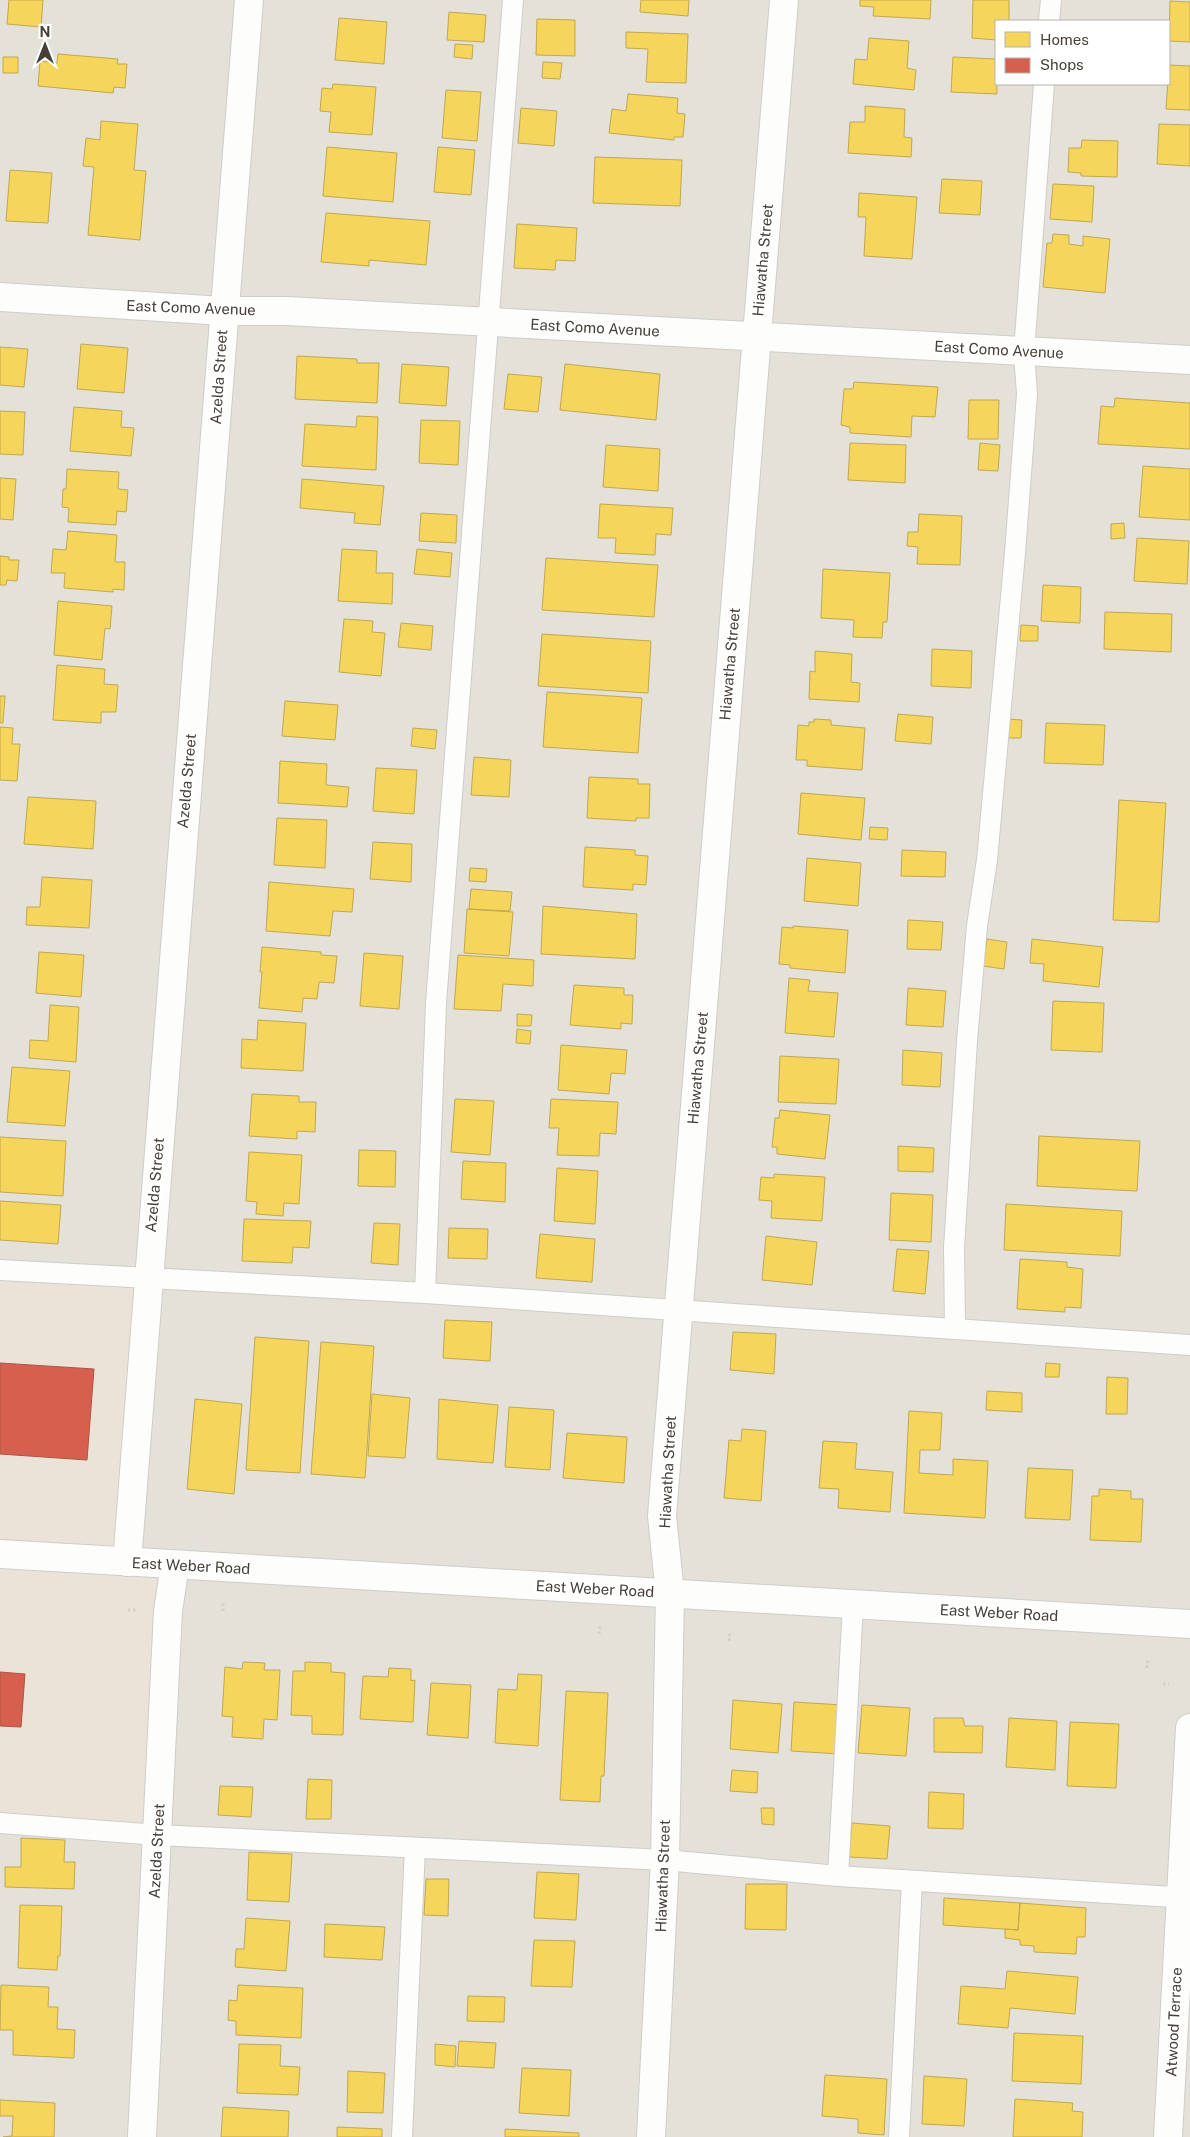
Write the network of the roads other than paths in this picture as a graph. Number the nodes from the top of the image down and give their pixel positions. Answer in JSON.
{"nodes":[{"id":1,"x":249,"y":0,"type":"edge"},
{"id":2,"x":513,"y":0,"type":"edge"},
{"id":3,"x":784,"y":0,"type":"edge"},
{"id":4,"x":1051,"y":0,"type":"edge"},
{"id":5,"x":1049,"y":20,"type":"edge"},
{"id":6,"x":1044,"y":85,"type":"edge"},
{"id":7,"x":0,"y":297,"type":"edge"},
{"id":8,"x":224,"y":311,"type":"junction"},
{"id":9,"x":488,"y":322,"type":"junction"},
{"id":10,"x":756,"y":338,"type":"junction"},
{"id":11,"x":1024,"y":352,"type":"junction"},
{"id":12,"x":1190,"y":360,"type":"edge"},
{"id":13,"x":0,"y":1270,"type":"edge"},
{"id":14,"x":148,"y":1278,"type":"junction"},
{"id":15,"x":425,"y":1293,"type":"junction"},
{"id":16,"x":679,"y":1308,"type":"junction"},
{"id":17,"x":955,"y":1328,"type":"junction"},
{"id":18,"x":1190,"y":1345,"type":"edge"},
{"id":19,"x":0,"y":1554,"type":"edge"},
{"id":20,"x":127,"y":1562,"type":"junction"},
{"id":21,"x":175,"y":1565,"type":"junction"},
{"id":22,"x":670,"y":1594,"type":"junction"},
{"id":23,"x":853,"y":1605,"type":"junction"},
{"id":24,"x":1190,"y":1624,"type":"edge"},
{"id":25,"x":1190,"y":1728,"type":"edge"},
{"id":26,"x":0,"y":1823,"type":"edge"},
{"id":27,"x":158,"y":1835,"type":"junction"},
{"id":28,"x":415,"y":1848,"type":"junction"},
{"id":29,"x":665,"y":1860,"type":"junction"},
{"id":30,"x":838,"y":1876,"type":"junction"},
{"id":31,"x":912,"y":1881,"type":"junction"},
{"id":32,"x":1185,"y":1898,"type":"edge"},
{"id":33,"x":142,"y":2137,"type":"edge"},
{"id":34,"x":402,"y":2137,"type":"edge"},
{"id":35,"x":651,"y":2137,"type":"edge"},
{"id":36,"x":899,"y":2137,"type":"edge"},
{"id":37,"x":1168,"y":2137,"type":"edge"}],
"edges":[{"from":1,"to":8,"type":"street","name":"Azelda Street"},
{"from":2,"to":9,"type":"lane"},
{"from":3,"to":10,"type":"street","name":"Hiawatha Street"},
{"from":4,"to":5,"type":"lane"},
{"from":6,"to":11,"type":"lane"},
{"from":7,"to":8,"type":"street","name":"East Como Avenue"},
{"from":8,"to":9,"type":"street","name":"East Como Avenue"},
{"from":8,"to":14,"type":"street","name":"Azelda Street"},
{"from":9,"to":10,"type":"street","name":"East Como Avenue"},
{"from":9,"to":15,"type":"lane"},
{"from":10,"to":11,"type":"street","name":"East Como Avenue"},
{"from":10,"to":16,"type":"street","name":"Hiawatha Street"},
{"from":11,"to":12,"type":"street","name":"East Como Avenue"},
{"from":11,"to":17,"type":"lane"},
{"from":13,"to":14,"type":"lane"},
{"from":14,"to":15,"type":"lane"},
{"from":14,"to":20,"type":"street","name":"Azelda Street"},
{"from":15,"to":16,"type":"lane"},
{"from":16,"to":17,"type":"lane"},
{"from":16,"to":22,"type":"street","name":"Hiawatha Street"},
{"from":17,"to":18,"type":"lane"},
{"from":19,"to":20,"type":"street","name":"East Weber Road"},
{"from":20,"to":21,"type":"street","name":"East Weber Road"},
{"from":21,"to":22,"type":"street","name":"East Weber Road"},
{"from":21,"to":27,"type":"street","name":"Azelda Street"},
{"from":22,"to":23,"type":"street","name":"East Weber Road"},
{"from":22,"to":29,"type":"street","name":"Hiawatha Street"},
{"from":23,"to":24,"type":"street","name":"East Weber Road"},
{"from":23,"to":30,"type":"lane"},
{"from":25,"to":32,"type":"street","name":"Atwood Terrace"},
{"from":26,"to":27,"type":"lane"},
{"from":27,"to":28,"type":"lane"},
{"from":27,"to":33,"type":"street","name":"Azelda Street"},
{"from":28,"to":29,"type":"lane"},
{"from":28,"to":34,"type":"lane"},
{"from":29,"to":30,"type":"lane"},
{"from":29,"to":35,"type":"street","name":"Hiawatha Street"},
{"from":30,"to":31,"type":"lane"},
{"from":31,"to":32,"type":"lane"},
{"from":31,"to":36,"type":"lane"},
{"from":32,"to":37,"type":"street","name":"Atwood Terrace"}]}
